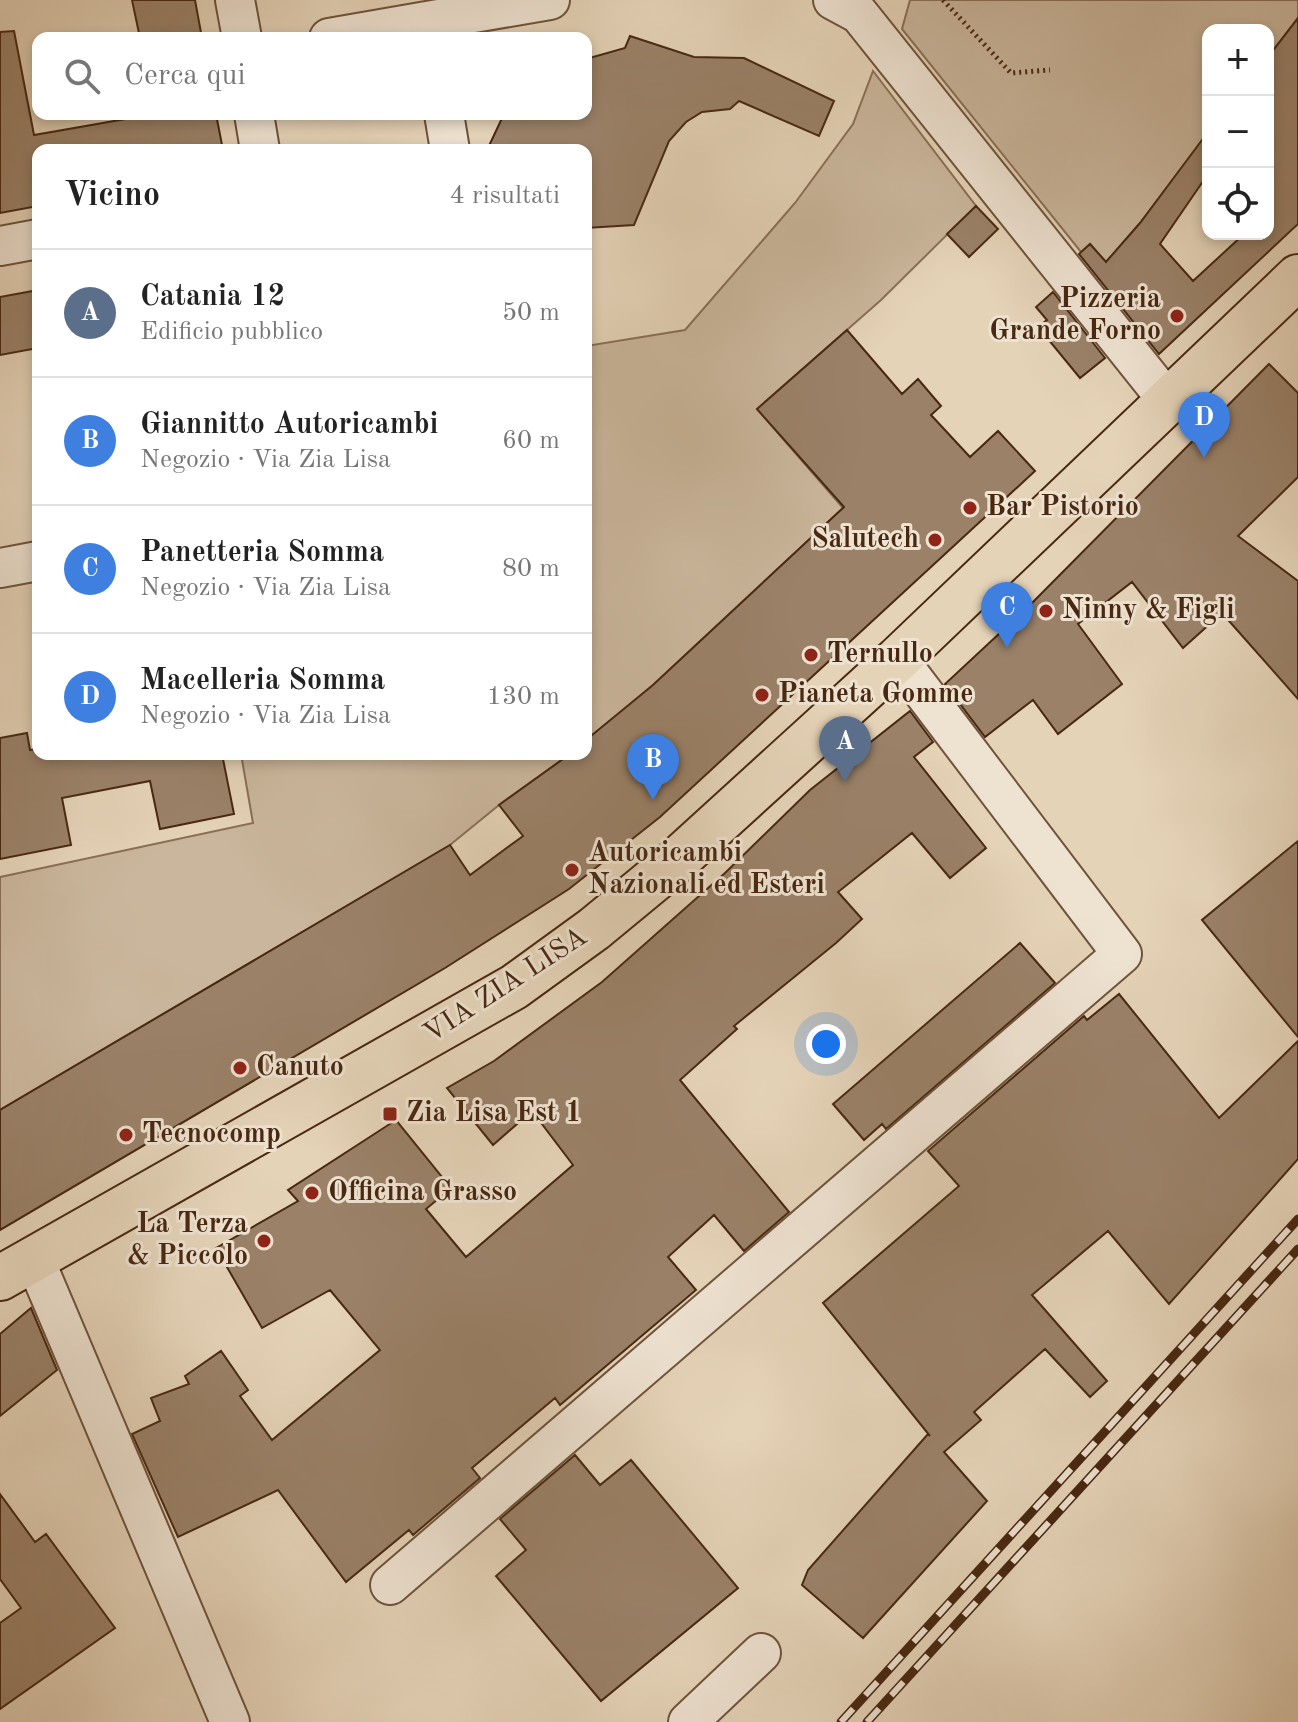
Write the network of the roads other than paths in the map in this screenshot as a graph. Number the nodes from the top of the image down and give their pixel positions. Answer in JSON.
{"nodes":[{"id":1,"x":235,"y":0,"type":"edge"},
{"id":2,"x":550,"y":0,"type":"edge"},
{"id":3,"x":833,"y":0,"type":"edge"},
{"id":4,"x":428,"y":30,"type":"edge"},
{"id":5,"x":241,"y":32,"type":"edge"},
{"id":6,"x":403,"y":32,"type":"edge"},
{"id":7,"x":255,"y":120,"type":"edge"},
{"id":8,"x":445,"y":120,"type":"edge"},
{"id":9,"x":259,"y":144,"type":"edge"},
{"id":10,"x":449,"y":144,"type":"edge"},
{"id":11,"x":32,"y":240,"type":"edge"},
{"id":12,"x":0,"y":246,"type":"edge"},
{"id":13,"x":1298,"y":277,"type":"edge"},
{"id":14,"x":1168,"y":401,"type":"junction"},
{"id":15,"x":898,"y":659,"type":"junction"},
{"id":16,"x":17,"y":1268,"type":"edge"},
{"id":17,"x":390,"y":1585,"type":"dead end"},
{"id":18,"x":761,"y":1653,"type":"dead end"},
{"id":19,"x":230,"y":1722,"type":"edge"},
{"id":20,"x":688,"y":1722,"type":"edge"}],
"edges":[{"from":1,"to":5,"type":"street"},
{"from":2,"to":4,"type":"street"},
{"from":3,"to":14,"type":"street"},
{"from":4,"to":6,"type":"street"},
{"from":7,"to":9,"type":"street"},
{"from":8,"to":10,"type":"street"},
{"from":11,"to":12,"type":"street"},
{"from":13,"to":14,"type":"main road","name":"VIA ZIA LISA"},
{"from":14,"to":15,"type":"main road","name":"VIA ZIA LISA"},
{"from":15,"to":16,"type":"main road","name":"VIA ZIA LISA"},
{"from":15,"to":17,"type":"street"},
{"from":16,"to":19,"type":"street"},
{"from":18,"to":20,"type":"street"}]}
